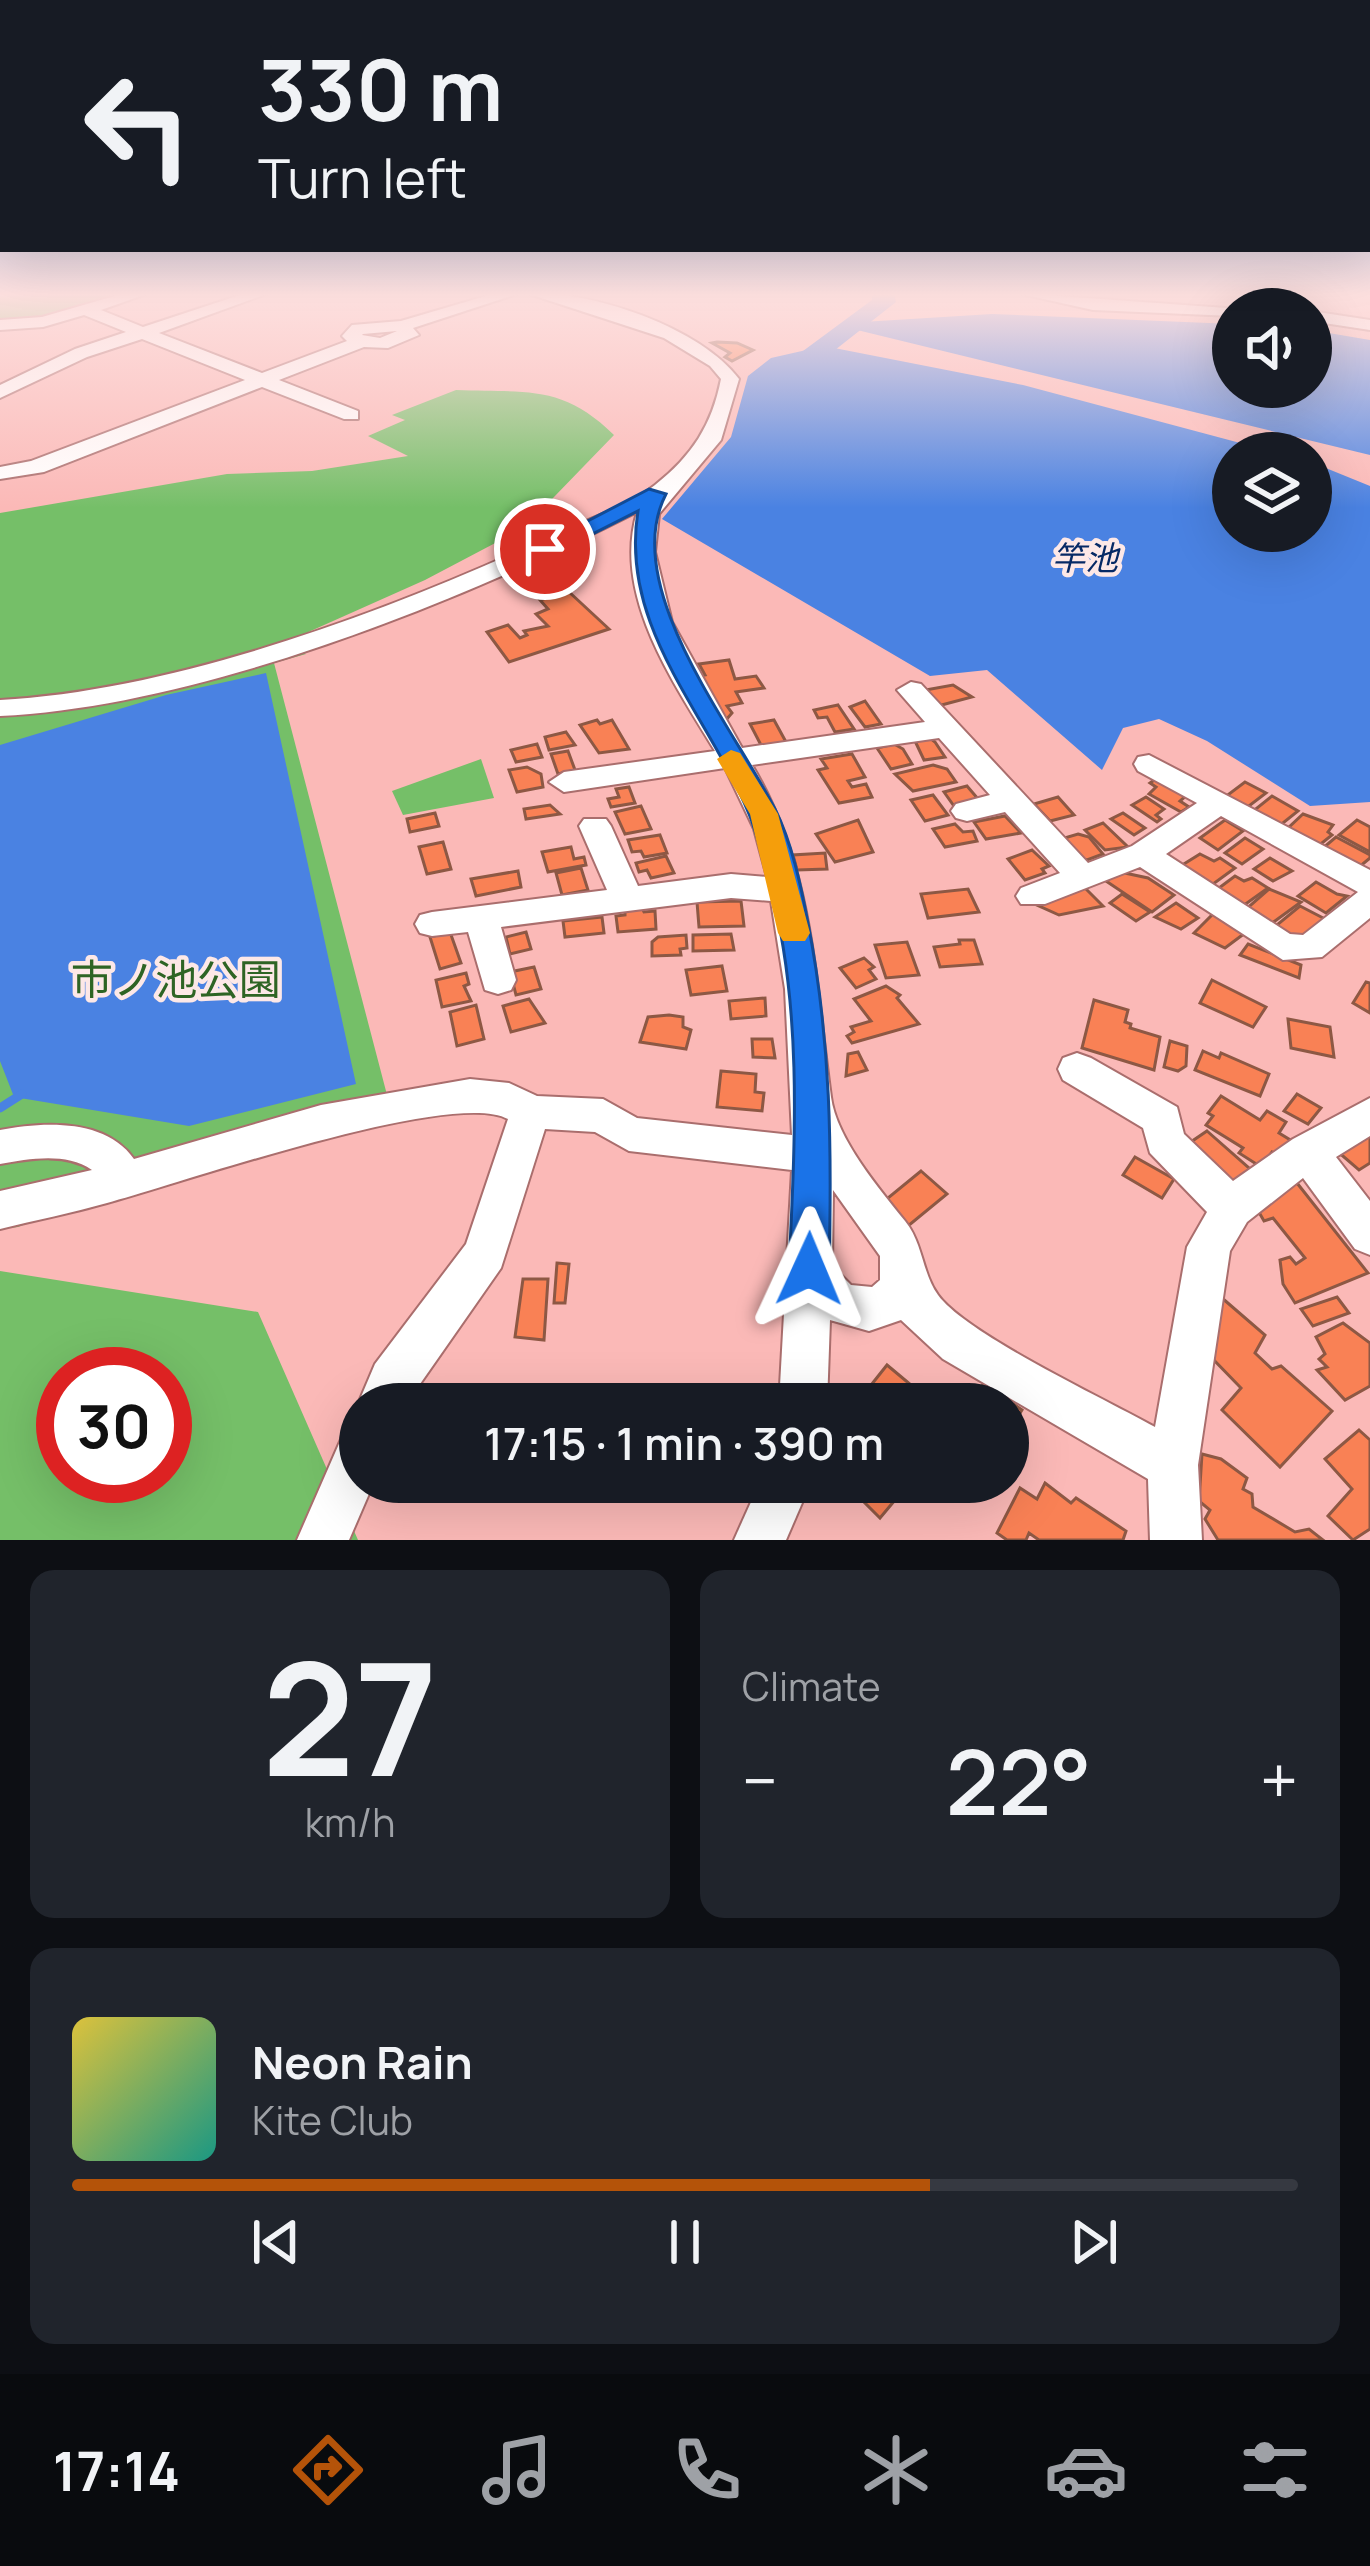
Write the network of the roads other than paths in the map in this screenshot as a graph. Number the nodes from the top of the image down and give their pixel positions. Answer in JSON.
{"nodes":[{"id":1,"x":56,"y":365,"type":"edge"},
{"id":2,"x":221,"y":365,"type":"edge"},
{"id":3,"x":305,"y":365,"type":"edge"},
{"id":4,"x":717,"y":365,"type":"edge"},
{"id":5,"x":263,"y":382,"type":"junction"},
{"id":6,"x":0,"y":392,"type":"edge"},
{"id":7,"x":351,"y":415,"type":"dead end"},
{"id":8,"x":0,"y":473,"type":"edge"},
{"id":9,"x":656,"y":494,"type":"junction"},
{"id":10,"x":911,"y":691,"type":"dead end"},
{"id":11,"x":62,"y":707,"type":"junction"},
{"id":12,"x":0,"y":708,"type":"edge"},
{"id":13,"x":945,"y":728,"type":"junction"},
{"id":14,"x":0,"y":729,"type":"edge"},
{"id":15,"x":732,"y":761,"type":"junction"},
{"id":16,"x":1149,"y":764,"type":"dead end"},
{"id":17,"x":564,"y":782,"type":"dead end"},
{"id":18,"x":1011,"y":800,"type":"junction"},
{"id":19,"x":1219,"y":803,"type":"junction"},
{"id":20,"x":967,"y":811,"type":"dead end"},
{"id":21,"x":596,"y":826,"type":"dead end"},
{"id":22,"x":1143,"y":854,"type":"junction"},
{"id":23,"x":1082,"y":877,"type":"junction"},
{"id":24,"x":1370,"y":884,"type":"edge"},
{"id":25,"x":787,"y":890,"type":"junction"},
{"id":26,"x":1033,"y":896,"type":"dead end"},
{"id":27,"x":627,"y":898,"type":"junction"},
{"id":28,"x":1370,"y":900,"type":"edge"},
{"id":29,"x":481,"y":916,"type":"junction"},
{"id":30,"x":432,"y":924,"type":"dead end"},
{"id":31,"x":498,"y":980,"type":"dead end"},
{"id":32,"x":1077,"y":1069,"type":"dead end"},
{"id":33,"x":815,"y":1110,"type":"junction"},
{"id":34,"x":530,"y":1112,"type":"junction"},
{"id":35,"x":1370,"y":1115,"type":"edge"},
{"id":36,"x":3,"y":1146,"type":"edge"},
{"id":37,"x":1307,"y":1151,"type":"junction"},
{"id":38,"x":812,"y":1155,"type":"junction"},
{"id":39,"x":124,"y":1180,"type":"junction"},
{"id":40,"x":1232,"y":1209,"type":"junction"},
{"id":41,"x":0,"y":1210,"type":"edge"},
{"id":42,"x":1370,"y":1235,"type":"edge"},
{"id":43,"x":892,"y":1240,"type":"junction"},
{"id":44,"x":809,"y":1269,"type":"junction"},
{"id":45,"x":392,"y":1383,"type":"edge"},
{"id":46,"x":804,"y":1383,"type":"edge"},
{"id":47,"x":1173,"y":1465,"type":"junction"},
{"id":48,"x":339,"y":1503,"type":"edge"},
{"id":49,"x":777,"y":1503,"type":"edge"},
{"id":50,"x":323,"y":1540,"type":"edge"},
{"id":51,"x":760,"y":1540,"type":"edge"},
{"id":52,"x":1176,"y":1540,"type":"edge"}],
"edges":[{"from":1,"to":6,"type":"street"},
{"from":2,"to":5,"type":"street"},
{"from":3,"to":5,"type":"street"},
{"from":4,"to":9,"type":"street"},
{"from":5,"to":7,"type":"street"},
{"from":5,"to":8,"type":"street"},
{"from":9,"to":11,"type":"street"},
{"from":9,"to":15,"type":"street"},
{"from":10,"to":13,"type":"street"},
{"from":11,"to":12,"type":"street"},
{"from":11,"to":14,"type":"street"},
{"from":13,"to":15,"type":"street"},
{"from":13,"to":18,"type":"street"},
{"from":15,"to":17,"type":"street"},
{"from":15,"to":25,"type":"street"},
{"from":16,"to":19,"type":"street"},
{"from":18,"to":20,"type":"street"},
{"from":18,"to":23,"type":"street"},
{"from":19,"to":22,"type":"street"},
{"from":19,"to":24,"type":"street"},
{"from":21,"to":27,"type":"street"},
{"from":22,"to":23,"type":"street"},
{"from":22,"to":28,"type":"street"},
{"from":23,"to":26,"type":"street"},
{"from":25,"to":27,"type":"street"},
{"from":25,"to":33,"type":"street"},
{"from":27,"to":29,"type":"street"},
{"from":29,"to":30,"type":"street"},
{"from":29,"to":31,"type":"street"},
{"from":32,"to":40,"type":"street"},
{"from":33,"to":38,"type":"street"},
{"from":33,"to":43,"type":"street"},
{"from":34,"to":38,"type":"street"},
{"from":34,"to":39,"type":"street"},
{"from":34,"to":45,"type":"street"},
{"from":35,"to":37,"type":"street"},
{"from":36,"to":39,"type":"street"},
{"from":37,"to":40,"type":"street"},
{"from":37,"to":42,"type":"street"},
{"from":38,"to":44,"type":"street"},
{"from":39,"to":41,"type":"street"},
{"from":40,"to":47,"type":"street"},
{"from":43,"to":44,"type":"street"},
{"from":43,"to":47,"type":"street"},
{"from":44,"to":46,"type":"street"},
{"from":47,"to":52,"type":"street"},
{"from":48,"to":50,"type":"street"},
{"from":49,"to":51,"type":"street"}]}
